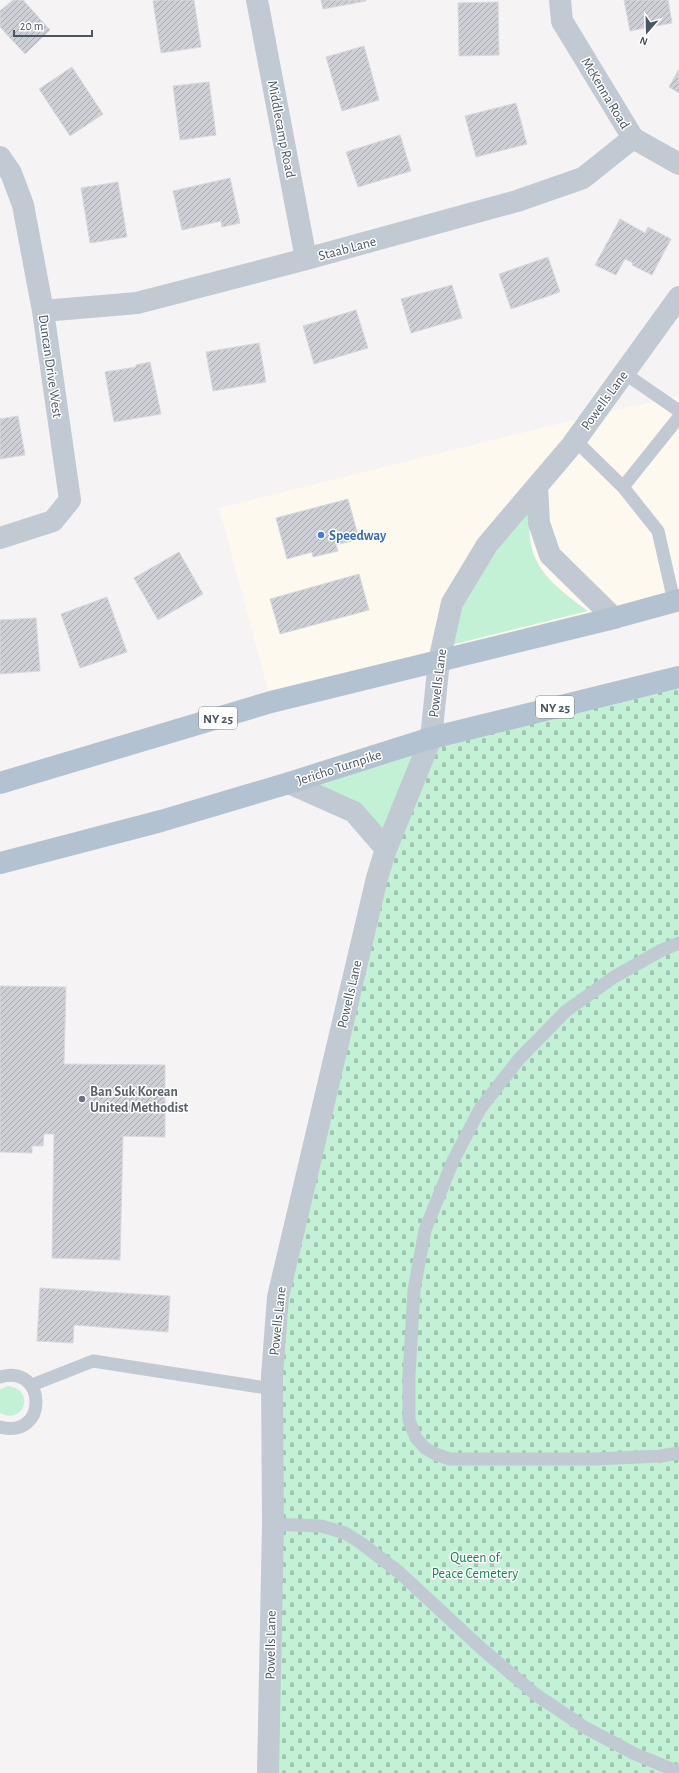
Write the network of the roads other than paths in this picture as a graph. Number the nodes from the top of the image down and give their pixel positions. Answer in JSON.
{"nodes":[{"id":1,"x":257,"y":0,"type":"edge"},
{"id":2,"x":560,"y":0,"type":"edge"},
{"id":3,"x":633,"y":138,"type":"junction"},
{"id":4,"x":0,"y":157,"type":"edge"},
{"id":5,"x":679,"y":164,"type":"edge"},
{"id":6,"x":306,"y":259,"type":"junction"},
{"id":7,"x":679,"y":297,"type":"edge"},
{"id":8,"x":43,"y":310,"type":"junction"},
{"id":9,"x":624,"y":373,"type":"junction"},
{"id":10,"x":679,"y":411,"type":"edge"},
{"id":11,"x":679,"y":417,"type":"edge"},
{"id":12,"x":575,"y":440,"type":"junction"},
{"id":13,"x":537,"y":486,"type":"junction"},
{"id":14,"x":623,"y":487,"type":"junction"},
{"id":15,"x":0,"y":538,"type":"edge"},
{"id":16,"x":677,"y":600,"type":"edge"},
{"id":17,"x":614,"y":618,"type":"junction"},
{"id":18,"x":439,"y":661,"type":"junction"},
{"id":19,"x":679,"y":677,"type":"edge"},
{"id":20,"x":431,"y":738,"type":"junction"},
{"id":21,"x":0,"y":783,"type":"edge"},
{"id":22,"x":289,"y":783,"type":"junction"},
{"id":23,"x":386,"y":849,"type":"junction"},
{"id":24,"x":0,"y":863,"type":"edge"},
{"id":25,"x":679,"y":943,"type":"edge"},
{"id":26,"x":0,"y":1377,"type":"edge"},
{"id":27,"x":32,"y":1386,"type":"junction"},
{"id":28,"x":273,"y":1389,"type":"junction"},
{"id":29,"x":0,"y":1427,"type":"edge"},
{"id":30,"x":679,"y":1453,"type":"edge"},
{"id":31,"x":273,"y":1524,"type":"junction"},
{"id":32,"x":679,"y":1772,"type":"edge"},
{"id":33,"x":268,"y":1773,"type":"edge"}],
"edges":[{"from":1,"to":6,"type":"street","name":"Middlecamp Road"},
{"from":2,"to":3,"type":"street","name":"McKenna Road"},
{"from":3,"to":5,"type":"street","name":"McKenna Road"},
{"from":3,"to":6,"type":"street","name":"Staab Lane"},
{"from":4,"to":8,"type":"street","name":"Duncan Drive West"},
{"from":6,"to":8,"type":"street","name":"Staab Lane"},
{"from":7,"to":9,"type":"street","name":"Powells Lane"},
{"from":8,"to":15,"type":"street","name":"Duncan Drive West"},
{"from":9,"to":10,"type":"lane"},
{"from":9,"to":12,"type":"street","name":"Powells Lane"},
{"from":11,"to":14,"type":"lane"},
{"from":12,"to":13,"type":"street","name":"Powells Lane"},
{"from":12,"to":14,"type":"lane"},
{"from":13,"to":17,"type":"street"},
{"from":13,"to":18,"type":"street","name":"Powells Lane"},
{"from":14,"to":16,"type":"lane"},
{"from":16,"to":17,"type":"main road","number":"NY 25"},
{"from":17,"to":18,"type":"main road","number":"NY 25"},
{"from":18,"to":20,"type":"street","name":"Powells Lane"},
{"from":18,"to":21,"type":"main road","number":"NY 25"},
{"from":19,"to":20,"type":"main road","name":"Jericho Turnpike","number":"NY 25"},
{"from":20,"to":22,"type":"main road","name":"Jericho Turnpike","number":"NY 25"},
{"from":20,"to":23,"type":"street","name":"Powells Lane"},
{"from":22,"to":23,"type":"street"},
{"from":22,"to":24,"type":"main road","name":"Jericho Turnpike","number":"NY 25"},
{"from":23,"to":28,"type":"street","name":"Powells Lane"},
{"from":25,"to":30,"type":"lane"},
{"from":26,"to":27,"type":"lane"},
{"from":27,"to":28,"type":"lane"},
{"from":27,"to":29,"type":"lane"},
{"from":28,"to":31,"type":"street","name":"Powells Lane"},
{"from":31,"to":32,"type":"lane"},
{"from":31,"to":33,"type":"street","name":"Powells Lane"}]}
